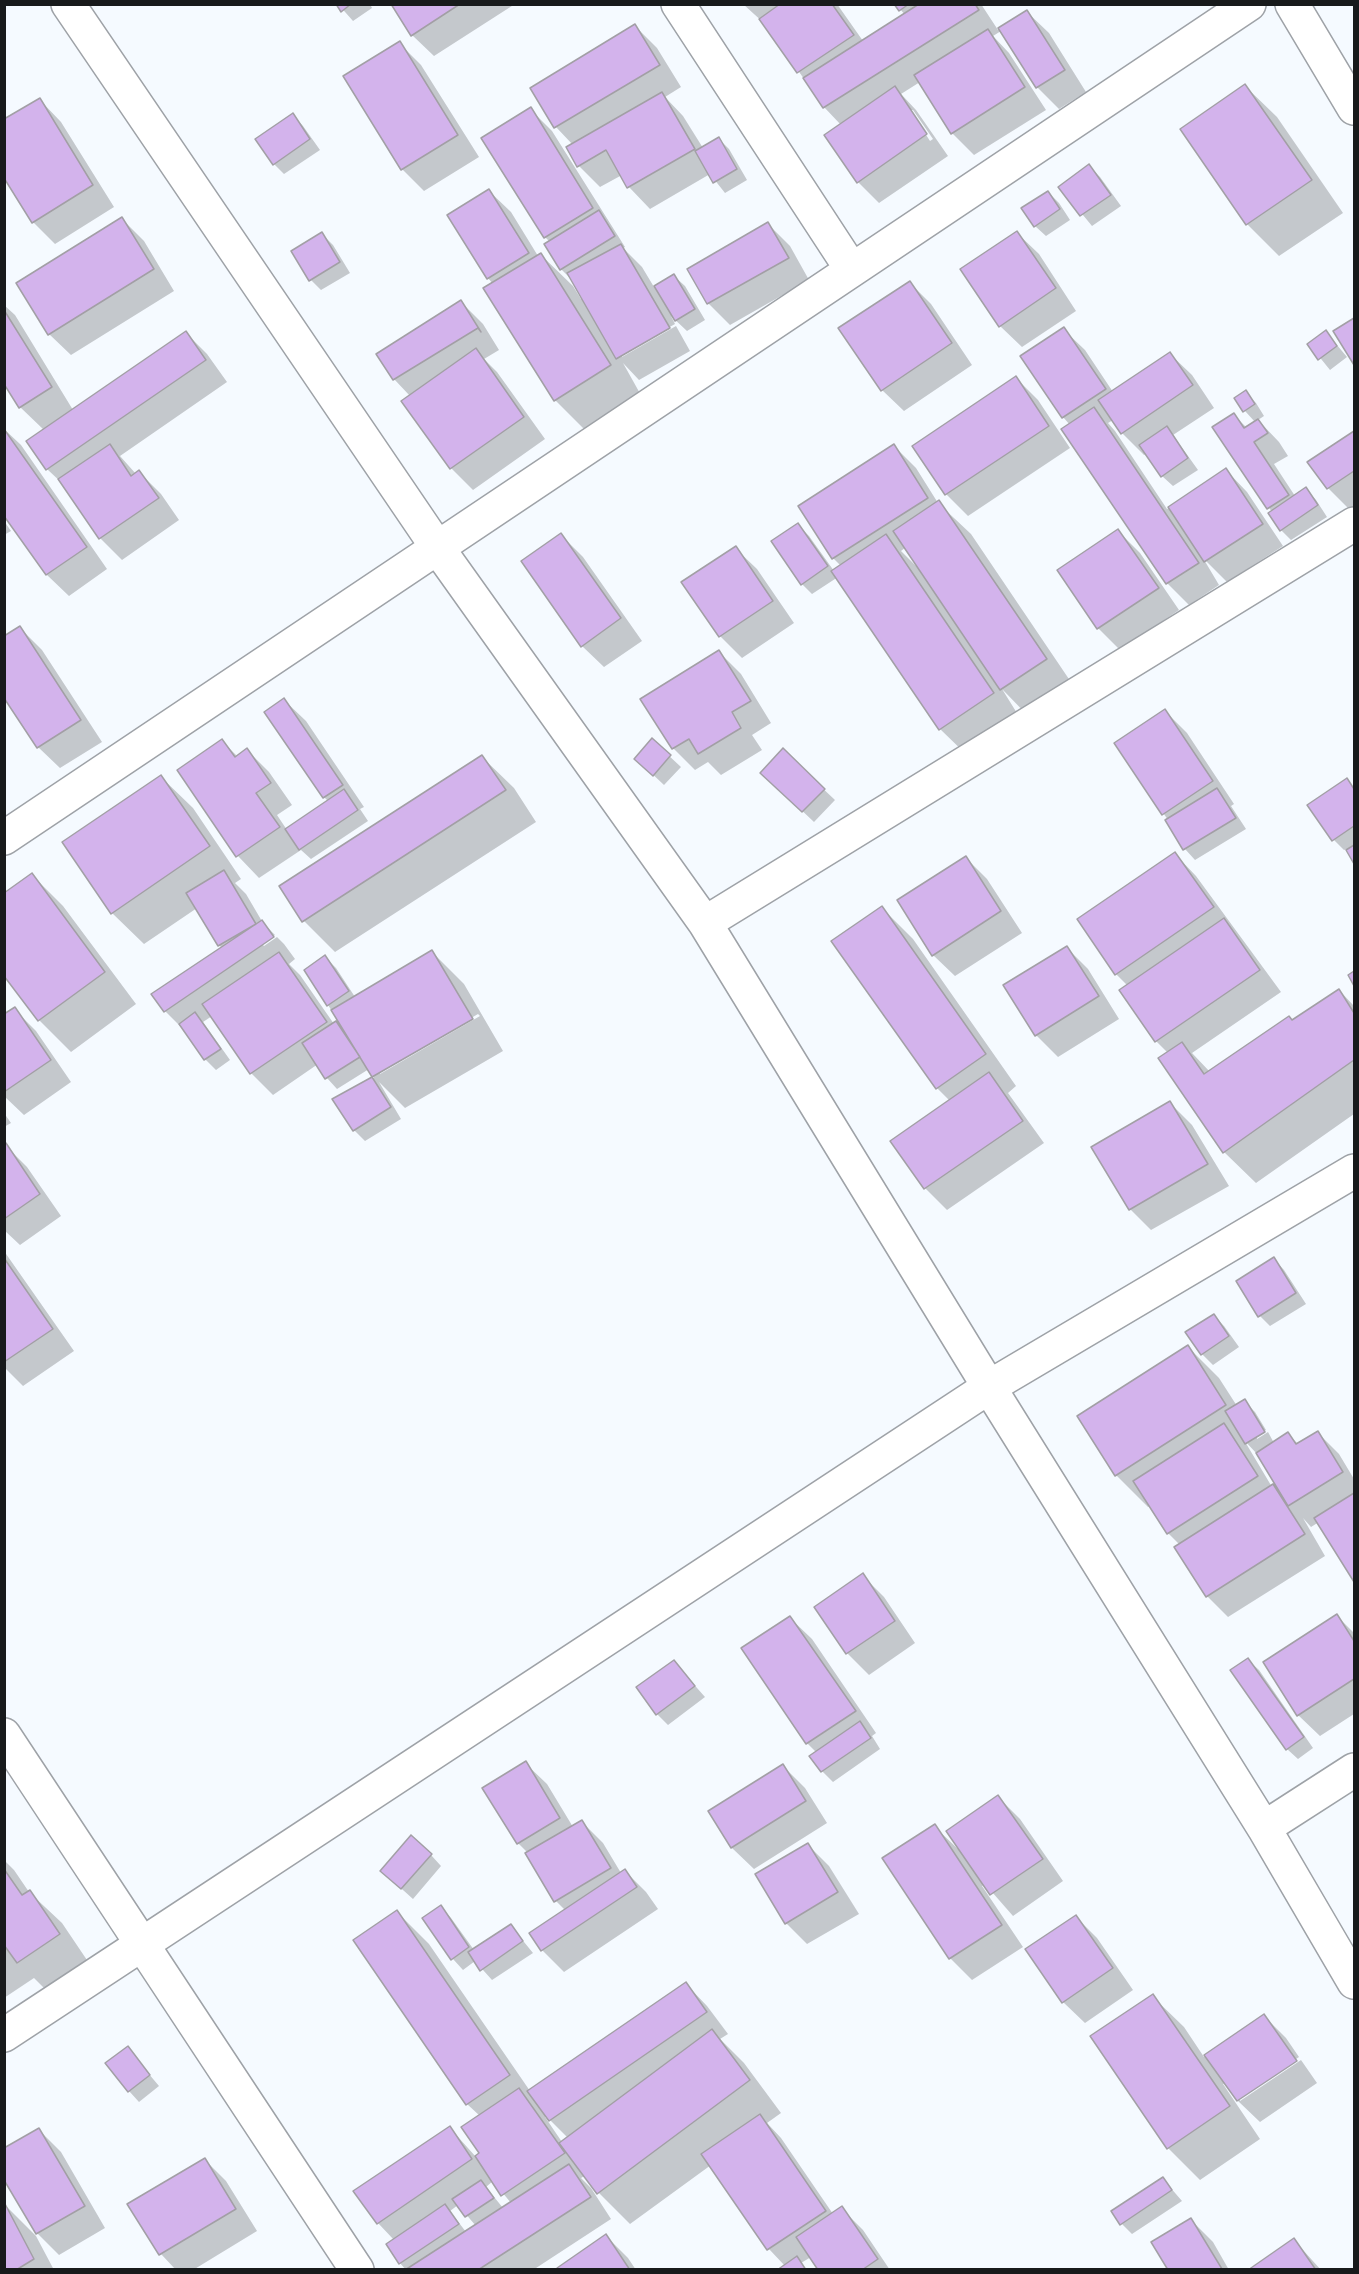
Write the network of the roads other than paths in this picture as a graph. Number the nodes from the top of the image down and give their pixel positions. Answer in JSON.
{"nodes":[{"id":1,"x":68,"y":4,"type":"edge"},
{"id":2,"x":678,"y":4,"type":"edge"},
{"id":3,"x":1249,"y":4,"type":"edge"},
{"id":4,"x":1292,"y":4,"type":"edge"},
{"id":5,"x":1354,"y":108,"type":"edge"},
{"id":6,"x":852,"y":270,"type":"junction"},
{"id":7,"x":1354,"y":524,"type":"edge"},
{"id":8,"x":437,"y":548,"type":"junction"},
{"id":9,"x":4,"y":838,"type":"edge"},
{"id":10,"x":705,"y":923,"type":"junction"},
{"id":11,"x":1354,"y":1171,"type":"edge"},
{"id":12,"x":990,"y":1387,"type":"junction"},
{"id":13,"x":4,"y":1735,"type":"edge"},
{"id":14,"x":1354,"y":1770,"type":"edge"},
{"id":15,"x":1264,"y":1828,"type":"junction"},
{"id":16,"x":142,"y":1944,"type":"junction"},
{"id":17,"x":1354,"y":1982,"type":"edge"},
{"id":18,"x":4,"y":2035,"type":"edge"},
{"id":19,"x":357,"y":2270,"type":"edge"}],
"edges":[{"from":1,"to":8,"type":"street"},
{"from":2,"to":6,"type":"street"},
{"from":3,"to":6,"type":"street"},
{"from":4,"to":5,"type":"street"},
{"from":6,"to":8,"type":"street"},
{"from":7,"to":10,"type":"street"},
{"from":8,"to":9,"type":"street"},
{"from":8,"to":10,"type":"street"},
{"from":10,"to":12,"type":"street"},
{"from":11,"to":12,"type":"street"},
{"from":12,"to":15,"type":"street"},
{"from":12,"to":16,"type":"street"},
{"from":13,"to":16,"type":"street"},
{"from":14,"to":15,"type":"street"},
{"from":15,"to":17,"type":"street"},
{"from":16,"to":18,"type":"street"},
{"from":16,"to":19,"type":"street"}]}
